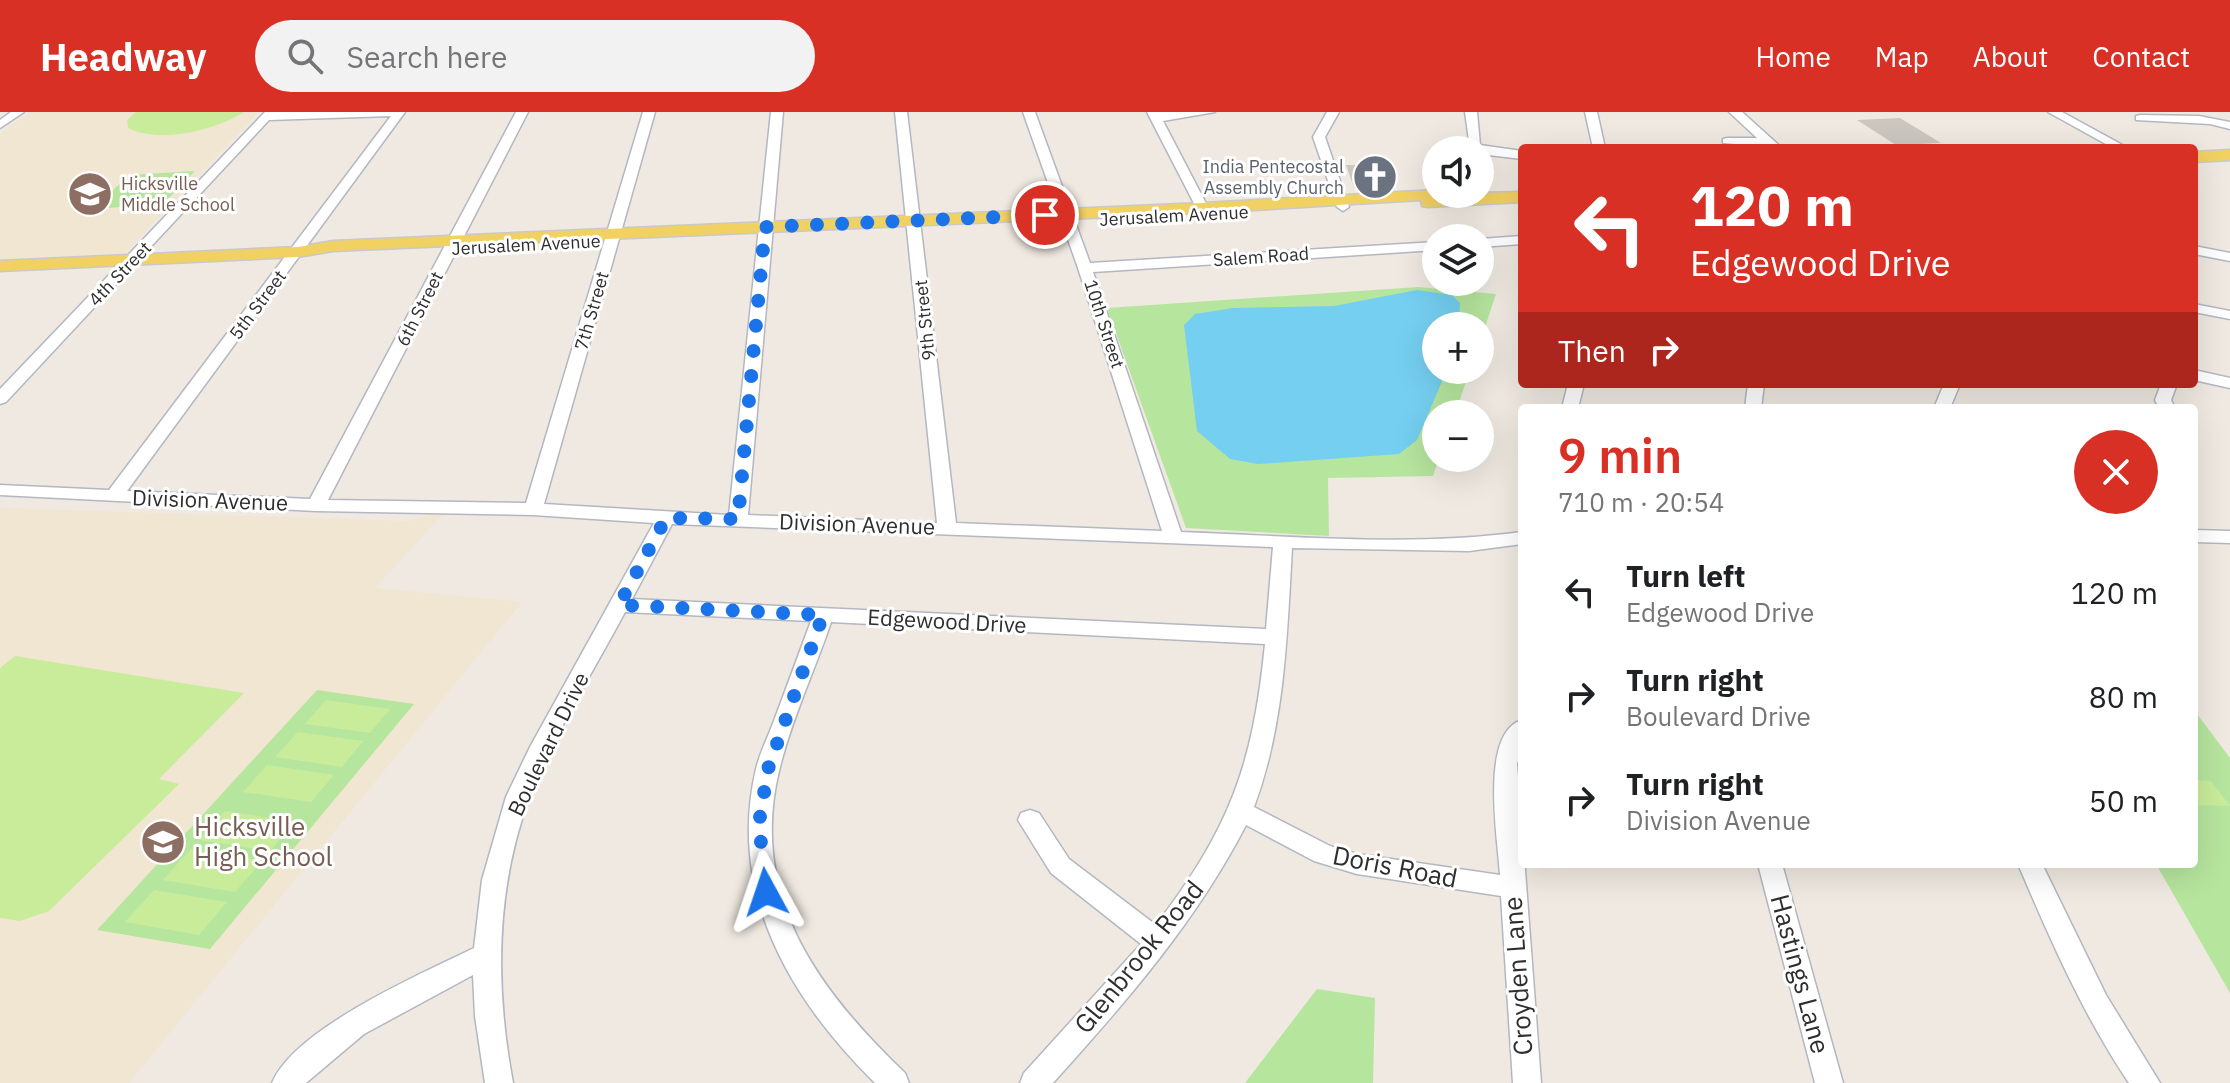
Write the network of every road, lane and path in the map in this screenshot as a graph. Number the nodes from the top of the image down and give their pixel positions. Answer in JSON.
{"nodes":[{"id":1,"x":18,"y":112,"type":"edge"},
{"id":2,"x":399,"y":112,"type":"edge"},
{"id":3,"x":522,"y":112,"type":"edge"},
{"id":4,"x":649,"y":112,"type":"edge"},
{"id":5,"x":777,"y":112,"type":"edge"},
{"id":6,"x":901,"y":112,"type":"edge"},
{"id":7,"x":1029,"y":112,"type":"edge"},
{"id":8,"x":1209,"y":112,"type":"edge"},
{"id":9,"x":1333,"y":112,"type":"edge"},
{"id":10,"x":1471,"y":112,"type":"edge"},
{"id":11,"x":1591,"y":112,"type":"edge"},
{"id":12,"x":1735,"y":112,"type":"edge"},
{"id":13,"x":2054,"y":112,"type":"edge"},
{"id":14,"x":268,"y":115,"type":"edge"},
{"id":15,"x":1154,"y":115,"type":"edge"},
{"id":16,"x":2140,"y":118,"type":"dead end"},
{"id":17,"x":0,"y":125,"type":"edge"},
{"id":18,"x":2230,"y":126,"type":"edge"},
{"id":19,"x":1473,"y":136,"type":"edge"},
{"id":20,"x":1727,"y":141,"type":"dead end"},
{"id":21,"x":1600,"y":144,"type":"edge"},
{"id":22,"x":1761,"y":144,"type":"edge"},
{"id":23,"x":1771,"y":144,"type":"edge"},
{"id":24,"x":2114,"y":144,"type":"edge"},
{"id":25,"x":2230,"y":148,"type":"edge"},
{"id":26,"x":2198,"y":150,"type":"edge"},
{"id":27,"x":1494,"y":152,"type":"edge"},
{"id":28,"x":1518,"y":155,"type":"edge"},
{"id":29,"x":2230,"y":155,"type":"edge"},
{"id":30,"x":2198,"y":157,"type":"edge"},
{"id":31,"x":1518,"y":190,"type":"edge"},
{"id":32,"x":1494,"y":191,"type":"edge"},
{"id":33,"x":1422,"y":196,"type":"edge"},
{"id":34,"x":1518,"y":197,"type":"edge"},
{"id":35,"x":1342,"y":204,"type":"junction"},
{"id":36,"x":1205,"y":212,"type":"junction"},
{"id":37,"x":1068,"y":218,"type":"junction"},
{"id":38,"x":915,"y":225,"type":"junction"},
{"id":39,"x":765,"y":231,"type":"junction"},
{"id":40,"x":614,"y":237,"type":"junction"},
{"id":41,"x":1518,"y":240,"type":"edge"},
{"id":42,"x":1494,"y":242,"type":"edge"},
{"id":43,"x":452,"y":245,"type":"junction"},
{"id":44,"x":1422,"y":247,"type":"edge"},
{"id":45,"x":2198,"y":251,"type":"edge"},
{"id":46,"x":298,"y":252,"type":"junction"},
{"id":47,"x":2230,"y":257,"type":"edge"},
{"id":48,"x":133,"y":260,"type":"junction"},
{"id":49,"x":0,"y":266,"type":"edge"},
{"id":50,"x":1085,"y":268,"type":"junction"},
{"id":51,"x":2198,"y":309,"type":"edge"},
{"id":52,"x":2230,"y":315,"type":"edge"},
{"id":53,"x":2198,"y":376,"type":"edge"},
{"id":54,"x":2230,"y":383,"type":"edge"},
{"id":55,"x":0,"y":399,"type":"edge"},
{"id":56,"x":0,"y":490,"type":"edge"},
{"id":57,"x":114,"y":496,"type":"junction"},
{"id":58,"x":316,"y":505,"type":"junction"},
{"id":59,"x":533,"y":509,"type":"junction"},
{"id":60,"x":666,"y":518,"type":"junction"},
{"id":61,"x":738,"y":519,"type":"junction"},
{"id":62,"x":947,"y":528,"type":"junction"},
{"id":63,"x":2198,"y":536,"type":"edge"},
{"id":64,"x":2230,"y":537,"type":"edge"},
{"id":65,"x":1174,"y":538,"type":"junction"},
{"id":66,"x":1518,"y":539,"type":"edge"},
{"id":67,"x":1283,"y":542,"type":"junction"},
{"id":68,"x":619,"y":605,"type":"junction"},
{"id":69,"x":823,"y":615,"type":"junction"},
{"id":70,"x":1275,"y":637,"type":"junction"},
{"id":71,"x":1518,"y":734,"type":"edge"},
{"id":72,"x":1241,"y":811,"type":"junction"},
{"id":73,"x":1030,"y":820,"type":"dead end"},
{"id":74,"x":1771,"y":868,"type":"edge"},
{"id":75,"x":2032,"y":868,"type":"edge"},
{"id":76,"x":1512,"y":887,"type":"junction"},
{"id":77,"x":1157,"y":941,"type":"junction"},
{"id":78,"x":487,"y":955,"type":"junction"},
{"id":79,"x":286,"y":1083,"type":"edge"},
{"id":80,"x":499,"y":1083,"type":"edge"},
{"id":81,"x":895,"y":1083,"type":"edge"},
{"id":82,"x":1034,"y":1083,"type":"edge"},
{"id":83,"x":1527,"y":1083,"type":"edge"},
{"id":84,"x":1829,"y":1083,"type":"edge"},
{"id":85,"x":2146,"y":1083,"type":"edge"}],
"edges":[{"from":1,"to":17,"type":"street"},
{"from":2,"to":14,"type":"street"},
{"from":2,"to":46,"type":"street","name":"5th Street"},
{"from":3,"to":43,"type":"street","name":"6th Street"},
{"from":4,"to":40,"type":"street","name":"7th Street"},
{"from":5,"to":39,"type":"street"},
{"from":6,"to":38,"type":"street","name":"9th Street"},
{"from":7,"to":37,"type":"street","name":"10th Street"},
{"from":8,"to":15,"type":"street"},
{"from":9,"to":35,"type":"street"},
{"from":10,"to":19,"type":"street"},
{"from":11,"to":21,"type":"street"},
{"from":12,"to":23,"type":"street"},
{"from":13,"to":24,"type":"street"},
{"from":14,"to":48,"type":"street","name":"4th Street"},
{"from":15,"to":36,"type":"street"},
{"from":16,"to":18,"type":"street"},
{"from":20,"to":22,"type":"street"},
{"from":25,"to":26,"type":"main road"},
{"from":27,"to":28,"type":"street"},
{"from":29,"to":30,"type":"main road"},
{"from":31,"to":32,"type":"main road"},
{"from":33,"to":35,"type":"main road","name":"Jerusalem Avenue"},
{"from":34,"to":35,"type":"main road","name":"Jerusalem Avenue"},
{"from":35,"to":36,"type":"main road","name":"Jerusalem Avenue"},
{"from":36,"to":37,"type":"main road","name":"Jerusalem Avenue"},
{"from":37,"to":38,"type":"main road","name":"Jerusalem Avenue"},
{"from":37,"to":50,"type":"street","name":"10th Street"},
{"from":38,"to":39,"type":"main road","name":"Jerusalem Avenue"},
{"from":38,"to":62,"type":"street","name":"9th Street"},
{"from":39,"to":40,"type":"main road","name":"Jerusalem Avenue"},
{"from":39,"to":61,"type":"street"},
{"from":40,"to":43,"type":"main road","name":"Jerusalem Avenue"},
{"from":40,"to":59,"type":"street","name":"7th Street"},
{"from":41,"to":42,"type":"street"},
{"from":43,"to":46,"type":"main road","name":"Jerusalem Avenue"},
{"from":43,"to":58,"type":"street","name":"6th Street"},
{"from":44,"to":50,"type":"street","name":"Salem Road"},
{"from":45,"to":47,"type":"street"},
{"from":46,"to":48,"type":"main road","name":"Jerusalem Avenue"},
{"from":46,"to":57,"type":"street","name":"5th Street"},
{"from":48,"to":49,"type":"main road","name":"Jerusalem Avenue"},
{"from":48,"to":55,"type":"street","name":"4th Street"},
{"from":50,"to":65,"type":"street","name":"10th Street"},
{"from":51,"to":52,"type":"street"},
{"from":53,"to":54,"type":"street"},
{"from":56,"to":57,"type":"street","name":"Division Avenue"},
{"from":57,"to":58,"type":"street","name":"Division Avenue"},
{"from":58,"to":59,"type":"street","name":"Division Avenue"},
{"from":59,"to":60,"type":"street","name":"Division Avenue"},
{"from":60,"to":61,"type":"street","name":"Division Avenue"},
{"from":60,"to":68,"type":"street","name":"Boulevard Drive"},
{"from":61,"to":62,"type":"street","name":"Division Avenue"},
{"from":62,"to":65,"type":"street","name":"Division Avenue"},
{"from":63,"to":64,"type":"street"},
{"from":65,"to":67,"type":"street","name":"Division Avenue"},
{"from":66,"to":67,"type":"street","name":"Division Avenue"},
{"from":67,"to":70,"type":"street","name":"Glenbrook Road"},
{"from":68,"to":69,"type":"street","name":"Edgewood Drive"},
{"from":68,"to":78,"type":"street","name":"Boulevard Drive"},
{"from":69,"to":70,"type":"street","name":"Edgewood Drive"},
{"from":69,"to":81,"type":"street"},
{"from":70,"to":72,"type":"street","name":"Glenbrook Road"},
{"from":71,"to":76,"type":"street","name":"Croyden Lane"},
{"from":72,"to":76,"type":"street","name":"Doris Road"},
{"from":72,"to":77,"type":"street","name":"Glenbrook Road"},
{"from":73,"to":77,"type":"street"},
{"from":74,"to":84,"type":"street","name":"Hastings Lane"},
{"from":75,"to":85,"type":"street"},
{"from":76,"to":83,"type":"street","name":"Croyden Lane"},
{"from":77,"to":82,"type":"street","name":"Glenbrook Road"},
{"from":78,"to":79,"type":"street"},
{"from":78,"to":80,"type":"street","name":"Boulevard Drive"}]}
